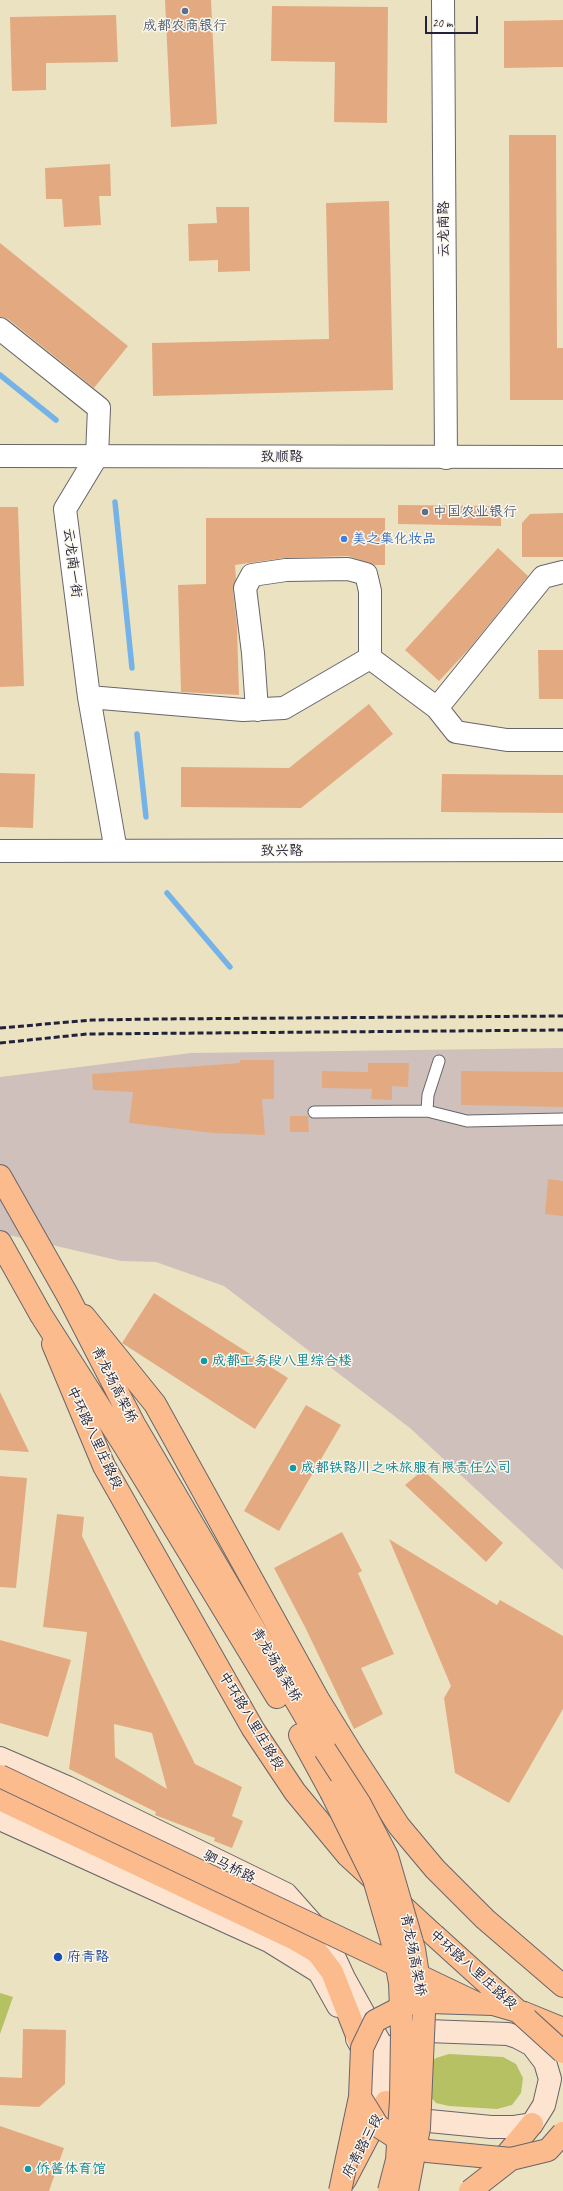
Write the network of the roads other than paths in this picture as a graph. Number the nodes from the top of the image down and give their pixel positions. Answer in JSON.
{"nodes":[{"id":1,"x":443,"y":0,"type":"edge"},
{"id":2,"x":0,"y":329,"type":"edge"},
{"id":3,"x":0,"y":456,"type":"edge"},
{"id":4,"x":97,"y":456,"type":"junction"},
{"id":5,"x":563,"y":457,"type":"edge"},
{"id":6,"x":446,"y":458,"type":"junction"},
{"id":7,"x":563,"y":572,"type":"edge"},
{"id":8,"x":370,"y":658,"type":"junction"},
{"id":9,"x":89,"y":697,"type":"junction"},
{"id":10,"x":437,"y":708,"type":"junction"},
{"id":11,"x":257,"y":710,"type":"junction"},
{"id":12,"x":563,"y":740,"type":"edge"},
{"id":13,"x":563,"y":850,"type":"edge"},
{"id":14,"x":0,"y":851,"type":"edge"},
{"id":15,"x":116,"y":851,"type":"junction"},
{"id":16,"x":439,"y":1061,"type":"dead end"},
{"id":17,"x":427,"y":1111,"type":"junction"},
{"id":18,"x":314,"y":1112,"type":"dead end"},
{"id":19,"x":563,"y":1119,"type":"edge"},
{"id":20,"x":0,"y":1176,"type":"edge"},
{"id":21,"x":0,"y":1242,"type":"edge"},
{"id":22,"x":68,"y":1296,"type":"junction"},
{"id":23,"x":41,"y":1315,"type":"junction"},
{"id":24,"x":0,"y":1758,"type":"edge"},
{"id":25,"x":0,"y":1776,"type":"edge"},
{"id":26,"x":0,"y":1799,"type":"edge"},
{"id":27,"x":0,"y":1819,"type":"edge"},
{"id":28,"x":563,"y":1986,"type":"edge"},
{"id":29,"x":474,"y":2002,"type":"junction"},
{"id":30,"x":524,"y":2013,"type":"junction"},
{"id":31,"x":563,"y":2028,"type":"edge"},
{"id":32,"x":517,"y":2037,"type":"junction"},
{"id":33,"x":563,"y":2046,"type":"edge"},
{"id":34,"x":362,"y":2048,"type":"junction"},
{"id":35,"x":563,"y":2052,"type":"edge"},
{"id":36,"x":387,"y":2055,"type":"junction"},
{"id":37,"x":380,"y":2078,"type":"junction"},
{"id":38,"x":360,"y":2097,"type":"junction"},
{"id":39,"x":386,"y":2102,"type":"junction"},
{"id":40,"x":532,"y":2124,"type":"junction"},
{"id":41,"x":563,"y":2133,"type":"edge"},
{"id":42,"x":558,"y":2147,"type":"edge"},
{"id":43,"x":511,"y":2159,"type":"junction"},
{"id":44,"x":340,"y":2191,"type":"edge"},
{"id":45,"x":389,"y":2191,"type":"edge"},
{"id":46,"x":407,"y":2191,"type":"edge"},
{"id":47,"x":470,"y":2191,"type":"edge"},
{"id":48,"x":476,"y":2191,"type":"edge"}],
"edges":[{"from":1,"to":6,"type":"street","name":"云龙南路"},
{"from":2,"to":4,"type":"street","name":"云龙南一街"},
{"from":3,"to":4,"type":"street","name":"致顺路"},
{"from":4,"to":6,"type":"street","name":"致顺路"},
{"from":4,"to":9,"type":"street","name":"云龙南一街"},
{"from":5,"to":6,"type":"street","name":"致顺路"},
{"from":7,"to":10,"type":"street"},
{"from":8,"to":10,"type":"street"},
{"from":8,"to":11,"type":"street"},
{"from":8,"to":11,"type":"street"},
{"from":9,"to":11,"type":"street"},
{"from":9,"to":15,"type":"street","name":"云龙南一街"},
{"from":10,"to":12,"type":"street"},
{"from":13,"to":15,"type":"street","name":"致兴路"},
{"from":14,"to":15,"type":"street","name":"致兴路"},
{"from":16,"to":17,"type":"lane"},
{"from":17,"to":18,"type":"lane"},
{"from":17,"to":19,"type":"lane"},
{"from":20,"to":22,"type":"main road","name":"青龙场高架桥"},
{"from":21,"to":23,"type":"main road","name":"青龙场高架桥"},
{"from":22,"to":28,"type":"main road"},
{"from":22,"to":46,"type":"main road","name":"青龙场高架桥","bridge":true},
{"from":23,"to":35,"type":"main road","name":"中环路八里庄路段","bridge":true},
{"from":23,"to":45,"type":"main road","name":"青龙场高架桥","bridge":true},
{"from":24,"to":36,"type":"main road","name":"驷马桥路"},
{"from":25,"to":29,"type":"main road","bridge":true},
{"from":26,"to":34,"type":"main road"},
{"from":27,"to":37,"type":"main road"},
{"from":29,"to":30,"type":"main road","bridge":true},
{"from":29,"to":34,"type":"main road","bridge":true},
{"from":30,"to":31,"type":"main road"},
{"from":30,"to":33,"type":"main road"},
{"from":32,"to":33,"type":"main road"},
{"from":32,"to":36,"type":"main road"},
{"from":32,"to":40,"type":"main road"},
{"from":34,"to":38,"type":"main road","bridge":true},
{"from":36,"to":37,"type":"main road"},
{"from":37,"to":39,"type":"main road"},
{"from":38,"to":43,"type":"main road","bridge":true},
{"from":38,"to":44,"type":"main road","bridge":true},
{"from":39,"to":40,"type":"main road"},
{"from":39,"to":44,"type":"main road","name":"府青路三段"},
{"from":40,"to":42,"type":"main road"},
{"from":40,"to":48,"type":"main road"},
{"from":41,"to":42,"type":"main road","bridge":true},
{"from":42,"to":43,"type":"main road","bridge":true},
{"from":43,"to":47,"type":"main road","bridge":true}]}
